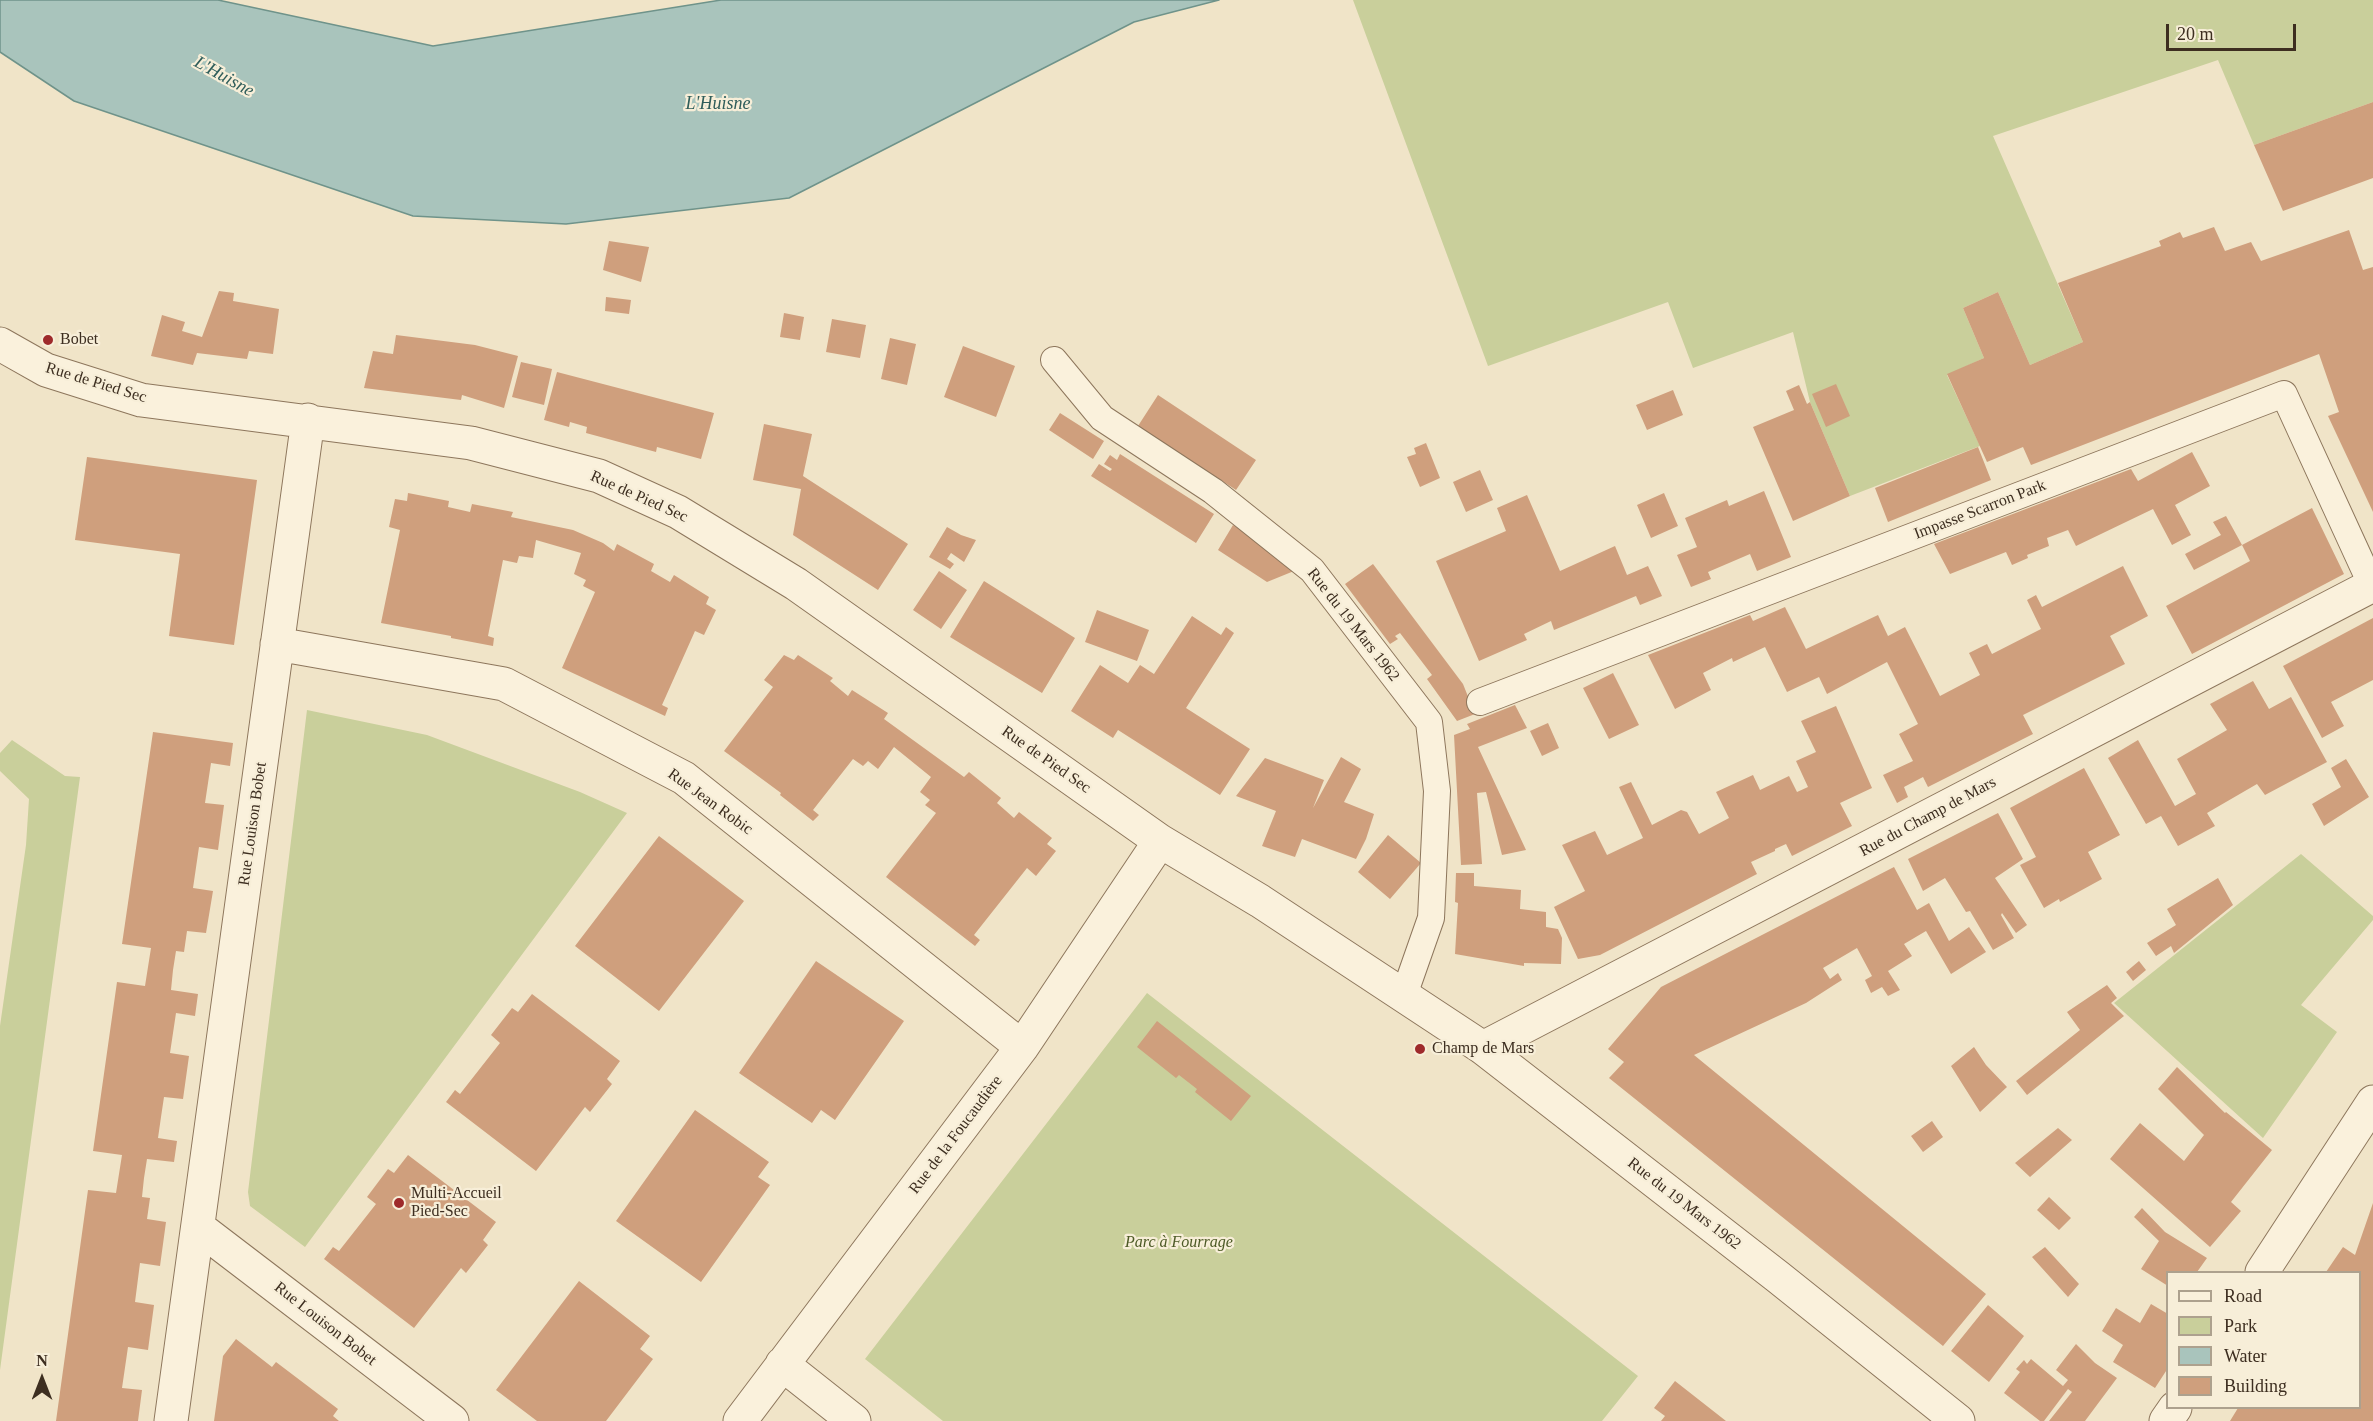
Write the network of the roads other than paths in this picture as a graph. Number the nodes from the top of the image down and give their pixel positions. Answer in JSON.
{"nodes":[{"id":1,"x":0,"y":344,"type":"edge"},
{"id":2,"x":1054,"y":360,"type":"dead end"},
{"id":3,"x":308,"y":420,"type":"junction"},
{"id":4,"x":2372,"y":586,"type":"edge"},
{"id":5,"x":277,"y":644,"type":"junction"},
{"id":6,"x":1480,"y":702,"type":"dead end"},
{"id":7,"x":1160,"y":841,"type":"junction"},
{"id":8,"x":1404,"y":995,"type":"junction"},
{"id":9,"x":1022,"y":1047,"type":"junction"},
{"id":10,"x":1483,"y":1048,"type":"junction"},
{"id":11,"x":2373,"y":1102,"type":"edge"},
{"id":12,"x":198,"y":1227,"type":"junction"},
{"id":13,"x":2263,"y":1271,"type":"edge"},
{"id":14,"x":782,"y":1365,"type":"junction"},
{"id":15,"x":171,"y":1421,"type":"edge"},
{"id":16,"x":452,"y":1421,"type":"edge"},
{"id":17,"x":740,"y":1421,"type":"edge"},
{"id":18,"x":854,"y":1421,"type":"edge"},
{"id":19,"x":1958,"y":1421,"type":"edge"}],
"edges":[{"from":1,"to":3,"type":"street","name":"Rue de Pied Sec"},
{"from":2,"to":8,"type":"lane","name":"Rue du 19 Mars 1962"},
{"from":3,"to":5,"type":"street","name":"Rue Louison Bobet"},
{"from":3,"to":7,"type":"street","name":"Rue de Pied Sec"},
{"from":4,"to":6,"type":"lane","name":"Impasse Scarron Park"},
{"from":4,"to":10,"type":"street","name":"Rue du Champ de Mars"},
{"from":5,"to":9,"type":"street","name":"Rue Jean Robic"},
{"from":5,"to":12,"type":"street","name":"Rue Louison Bobet"},
{"from":7,"to":8,"type":"street","name":"Rue du 19 Mars 1962"},
{"from":7,"to":9,"type":"street","name":"Rue de la Foucaudière"},
{"from":8,"to":10,"type":"street","name":"Rue du 19 Mars 1962"},
{"from":9,"to":14,"type":"street","name":"Rue de la Foucaudière"},
{"from":10,"to":19,"type":"street","name":"Rue du 19 Mars 1962"},
{"from":11,"to":13,"type":"street"},
{"from":12,"to":15,"type":"street","name":"Rue Louison Bobet"},
{"from":12,"to":16,"type":"street","name":"Rue Louison Bobet"},
{"from":14,"to":17,"type":"street","name":"Rue de la Foucaudière"},
{"from":14,"to":18,"type":"street"}]}
